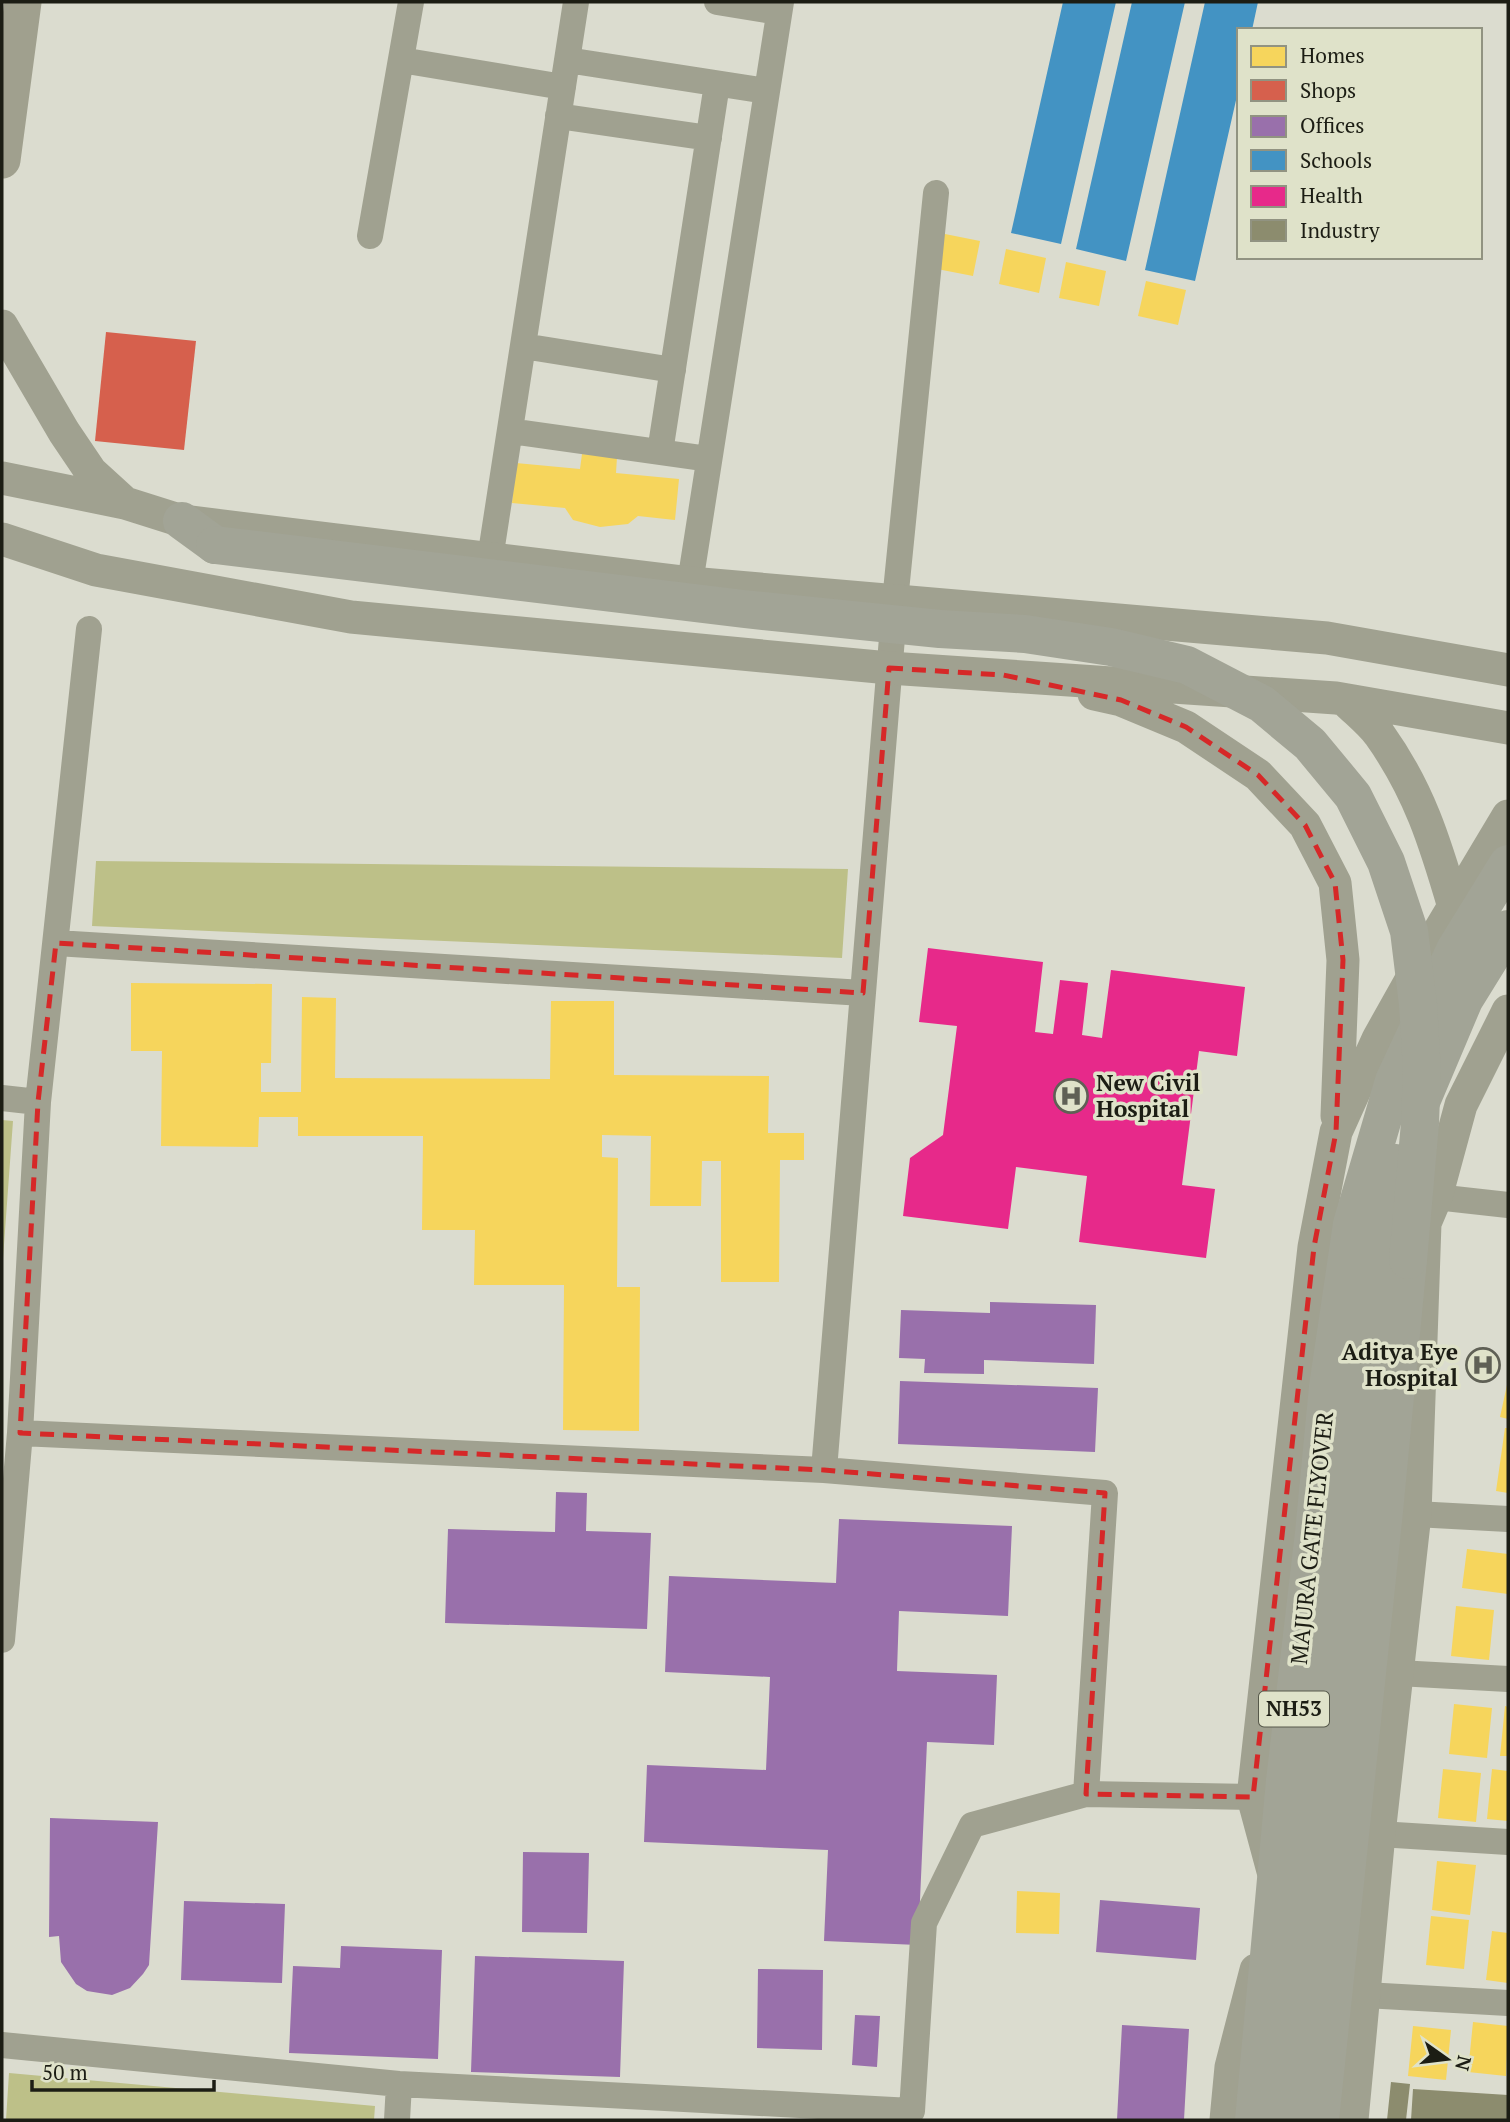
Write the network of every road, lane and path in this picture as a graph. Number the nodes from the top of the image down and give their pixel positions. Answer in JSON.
{"nodes":[{"id":1,"x":23,"y":2,"type":"edge"},
{"id":2,"x":411,"y":2,"type":"edge"},
{"id":3,"x":576,"y":2,"type":"edge"},
{"id":4,"x":717,"y":2,"type":"edge"},
{"id":5,"x":780,"y":7,"type":"edge"},
{"id":6,"x":401,"y":60,"type":"junction"},
{"id":7,"x":567,"y":60,"type":"junction"},
{"id":8,"x":717,"y":84,"type":"junction"},
{"id":9,"x":563,"y":87,"type":"junction"},
{"id":10,"x":767,"y":91,"type":"junction"},
{"id":11,"x":558,"y":116,"type":"junction"},
{"id":12,"x":709,"y":138,"type":"junction"},
{"id":13,"x":2,"y":160,"type":"edge"},
{"id":14,"x":936,"y":193,"type":"dead end"},
{"id":15,"x":370,"y":236,"type":"dead end"},
{"id":16,"x":2,"y":326,"type":"edge"},
{"id":17,"x":523,"y":346,"type":"junction"},
{"id":18,"x":673,"y":370,"type":"junction"},
{"id":19,"x":510,"y":431,"type":"junction"},
{"id":20,"x":660,"y":452,"type":"junction"},
{"id":21,"x":709,"y":458,"type":"junction"},
{"id":22,"x":2,"y":478,"type":"edge"},
{"id":23,"x":125,"y":503,"type":"junction"},
{"id":24,"x":181,"y":521,"type":"junction"},
{"id":25,"x":2,"y":539,"type":"edge"},
{"id":26,"x":490,"y":559,"type":"junction"},
{"id":27,"x":690,"y":583,"type":"junction"},
{"id":28,"x":895,"y":601,"type":"junction"},
{"id":29,"x":89,"y":629,"type":"dead end"},
{"id":30,"x":1499,"y":666,"type":"edge"},
{"id":31,"x":889,"y":668,"type":"junction"},
{"id":32,"x":1003,"y":675,"type":"junction"},
{"id":33,"x":1345,"y":700,"type":"junction"},
{"id":34,"x":1508,"y":728,"type":"edge"},
{"id":35,"x":1508,"y":816,"type":"edge"},
{"id":36,"x":1508,"y":864,"type":"edge"},
{"id":37,"x":1454,"y":907,"type":"junction"},
{"id":38,"x":1508,"y":929,"type":"edge"},
{"id":39,"x":57,"y":943,"type":"junction"},
{"id":40,"x":863,"y":993,"type":"junction"},
{"id":41,"x":1508,"y":1011,"type":"edge"},
{"id":42,"x":2,"y":1098,"type":"edge"},
{"id":43,"x":38,"y":1102,"type":"junction"},
{"id":44,"x":1336,"y":1132,"type":"junction"},
{"id":45,"x":1436,"y":1197,"type":"junction"},
{"id":46,"x":1508,"y":1205,"type":"edge"},
{"id":47,"x":20,"y":1433,"type":"junction"},
{"id":48,"x":824,"y":1470,"type":"junction"},
{"id":49,"x":1415,"y":1514,"type":"junction"},
{"id":50,"x":1508,"y":1519,"type":"edge"},
{"id":51,"x":2,"y":1640,"type":"edge"},
{"id":52,"x":1398,"y":1673,"type":"junction"},
{"id":53,"x":1508,"y":1679,"type":"edge"},
{"id":54,"x":1086,"y":1794,"type":"junction"},
{"id":55,"x":1253,"y":1797,"type":"junction"},
{"id":56,"x":1379,"y":1834,"type":"junction"},
{"id":57,"x":1508,"y":1842,"type":"edge"},
{"id":58,"x":1277,"y":1886,"type":"junction"},
{"id":59,"x":1365,"y":1995,"type":"junction"},
{"id":60,"x":1508,"y":2003,"type":"edge"},
{"id":61,"x":2,"y":2045,"type":"edge"},
{"id":62,"x":399,"y":2084,"type":"junction"},
{"id":63,"x":397,"y":2120,"type":"edge"},
{"id":64,"x":1226,"y":2120,"type":"edge"},
{"id":65,"x":1254,"y":2120,"type":"edge"},
{"id":66,"x":1289,"y":2120,"type":"edge"},
{"id":67,"x":1320,"y":2120,"type":"edge"},
{"id":68,"x":1352,"y":2120,"type":"edge"}],
"edges":[{"from":1,"to":13,"type":"main road"},
{"from":2,"to":6,"type":"street"},
{"from":3,"to":7,"type":"street"},
{"from":4,"to":5,"type":"street"},
{"from":5,"to":10,"type":"street"},
{"from":6,"to":9,"type":"street"},
{"from":6,"to":15,"type":"street"},
{"from":7,"to":8,"type":"street"},
{"from":7,"to":9,"type":"street"},
{"from":8,"to":10,"type":"street"},
{"from":8,"to":12,"type":"street"},
{"from":9,"to":11,"type":"street"},
{"from":10,"to":21,"type":"street"},
{"from":11,"to":12,"type":"street"},
{"from":11,"to":17,"type":"street"},
{"from":12,"to":18,"type":"street"},
{"from":14,"to":28,"type":"street"},
{"from":16,"to":23,"type":"street"},
{"from":17,"to":18,"type":"street"},
{"from":17,"to":19,"type":"street"},
{"from":18,"to":20,"type":"street"},
{"from":19,"to":20,"type":"street"},
{"from":19,"to":26,"type":"street"},
{"from":20,"to":21,"type":"street"},
{"from":21,"to":27,"type":"street"},
{"from":22,"to":23,"type":"street"},
{"from":23,"to":24,"type":"street"},
{"from":24,"to":26,"type":"street"},
{"from":24,"to":67,"type":"highway","bridge":true},
{"from":25,"to":31,"type":"street"},
{"from":26,"to":27,"type":"street"},
{"from":27,"to":28,"type":"street"},
{"from":28,"to":30,"type":"street"},
{"from":28,"to":31,"type":"street"},
{"from":29,"to":39,"type":"street"},
{"from":31,"to":32,"type":"street"},
{"from":31,"to":40,"type":"street"},
{"from":32,"to":33,"type":"street"},
{"from":32,"to":44,"type":"street"},
{"from":33,"to":34,"type":"street"},
{"from":33,"to":37,"type":"street"},
{"from":35,"to":37,"type":"street"},
{"from":36,"to":58,"type":"highway","name":"MAJURA GATE FLYOVER","number":"NH53","bridge":true},
{"from":37,"to":44,"type":"street"},
{"from":38,"to":66,"type":"highway","name":"MAJURA GATE FLYOVER","bridge":true},
{"from":39,"to":40,"type":"street"},
{"from":39,"to":43,"type":"street"},
{"from":40,"to":48,"type":"street"},
{"from":41,"to":45,"type":"street"},
{"from":42,"to":43,"type":"street"},
{"from":43,"to":47,"type":"street"},
{"from":44,"to":55,"type":"street"},
{"from":45,"to":46,"type":"street"},
{"from":45,"to":49,"type":"street"},
{"from":47,"to":48,"type":"street"},
{"from":47,"to":51,"type":"street"},
{"from":48,"to":54,"type":"street"},
{"from":49,"to":50,"type":"street"},
{"from":49,"to":52,"type":"street"},
{"from":52,"to":53,"type":"street"},
{"from":52,"to":56,"type":"street"},
{"from":54,"to":55,"type":"street"},
{"from":54,"to":62,"type":"street"},
{"from":55,"to":58,"type":"street"},
{"from":56,"to":57,"type":"street"},
{"from":56,"to":59,"type":"street"},
{"from":58,"to":64,"type":"street"},
{"from":58,"to":65,"type":"highway","name":"MAJURA GATE FLYOVER","number":"NH53"},
{"from":59,"to":60,"type":"street"},
{"from":59,"to":68,"type":"street"},
{"from":61,"to":62,"type":"street"},
{"from":62,"to":63,"type":"street"}]}
